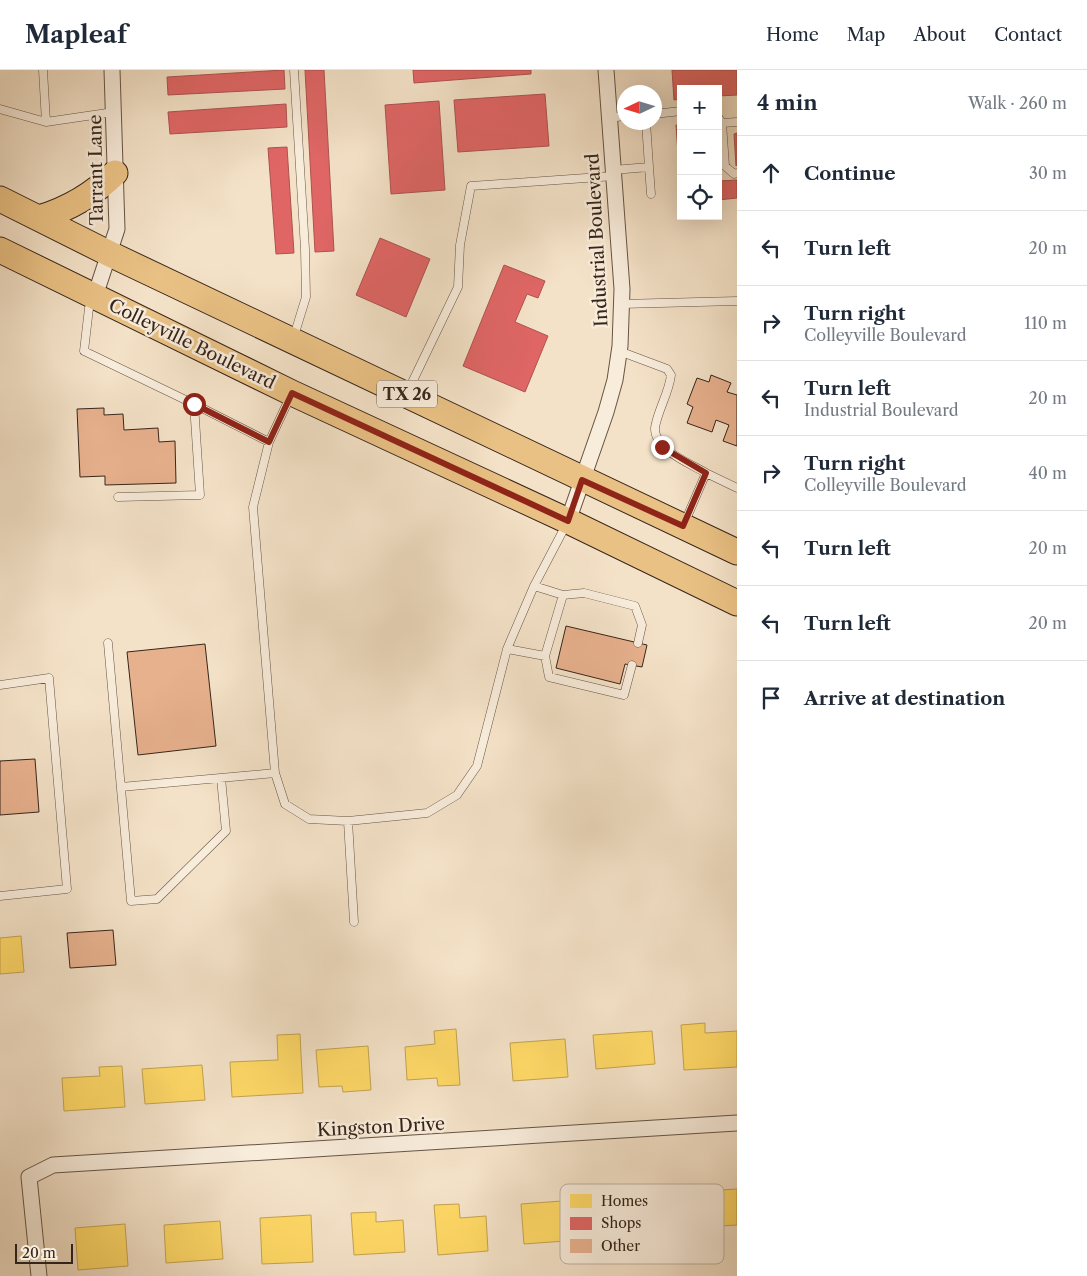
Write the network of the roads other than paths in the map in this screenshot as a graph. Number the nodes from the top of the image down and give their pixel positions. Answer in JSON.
{"nodes":[{"id":1,"x":43,"y":70,"type":"edge"},
{"id":2,"x":112,"y":70,"type":"edge"},
{"id":3,"x":294,"y":70,"type":"edge"},
{"id":4,"x":606,"y":70,"type":"edge"},
{"id":5,"x":0,"y":109,"type":"edge"},
{"id":6,"x":677,"y":111,"type":"edge"},
{"id":7,"x":114,"y":112,"type":"junction"},
{"id":8,"x":662,"y":113,"type":"edge"},
{"id":9,"x":617,"y":117,"type":"edge"},
{"id":10,"x":722,"y":120,"type":"edge"},
{"id":11,"x":46,"y":122,"type":"junction"},
{"id":12,"x":737,"y":122,"type":"edge"},
{"id":13,"x":647,"y":130,"type":"edge"},
{"id":14,"x":721,"y":130,"type":"edge"},
{"id":15,"x":649,"y":167,"type":"junction"},
{"id":16,"x":115,"y":173,"type":"junction"},
{"id":17,"x":614,"y":173,"type":"junction"},
{"id":18,"x":737,"y":173,"type":"edge"},
{"id":19,"x":651,"y":194,"type":"dead end"},
{"id":20,"x":0,"y":199,"type":"edge"},
{"id":21,"x":39,"y":218,"type":"junction"},
{"id":22,"x":0,"y":250,"type":"edge"},
{"id":23,"x":110,"y":254,"type":"junction"},
{"id":24,"x":95,"y":296,"type":"junction"},
{"id":25,"x":737,"y":301,"type":"edge"},
{"id":26,"x":621,"y":304,"type":"junction"},
{"id":27,"x":292,"y":340,"type":"junction"},
{"id":28,"x":619,"y":352,"type":"junction"},
{"id":29,"x":292,"y":393,"type":"junction"},
{"id":30,"x":407,"y":394,"type":"junction"},
{"id":31,"x":194,"y":404,"type":"junction"},
{"id":32,"x":269,"y":442,"type":"junction"},
{"id":33,"x":706,"y":473,"type":"junction"},
{"id":34,"x":582,"y":480,"type":"junction"},
{"id":35,"x":737,"y":488,"type":"edge"},
{"id":36,"x":118,"y":497,"type":"dead end"},
{"id":37,"x":568,"y":521,"type":"junction"},
{"id":38,"x":683,"y":526,"type":"junction"},
{"id":39,"x":737,"y":552,"type":"edge"},
{"id":40,"x":534,"y":586,"type":"junction"},
{"id":41,"x":563,"y":595,"type":"junction"},
{"id":42,"x":737,"y":603,"type":"edge"},
{"id":43,"x":108,"y":643,"type":"dead end"},
{"id":44,"x":638,"y":643,"type":"dead end"},
{"id":45,"x":507,"y":649,"type":"junction"},
{"id":46,"x":545,"y":656,"type":"junction"},
{"id":47,"x":632,"y":665,"type":"dead end"},
{"id":48,"x":0,"y":684,"type":"edge"},
{"id":49,"x":275,"y":773,"type":"junction"},
{"id":50,"x":221,"y":778,"type":"junction"},
{"id":51,"x":121,"y":787,"type":"junction"},
{"id":52,"x":348,"y":821,"type":"junction"},
{"id":53,"x":0,"y":896,"type":"edge"},
{"id":54,"x":354,"y":922,"type":"dead end"},
{"id":55,"x":737,"y":1123,"type":"edge"},
{"id":56,"x":39,"y":1276,"type":"edge"}],
"edges":[{"from":1,"to":11,"type":"lane"},
{"from":2,"to":7,"type":"street","name":"Tarrant Lane"},
{"from":3,"to":27,"type":"lane"},
{"from":4,"to":9,"type":"street","name":"Industrial Boulevard"},
{"from":5,"to":11,"type":"lane"},
{"from":6,"to":8,"type":"lane"},
{"from":7,"to":11,"type":"lane"},
{"from":7,"to":16,"type":"street","name":"Tarrant Lane"},
{"from":9,"to":17,"type":"street","name":"Industrial Boulevard"},
{"from":10,"to":12,"type":"lane"},
{"from":13,"to":15,"type":"lane"},
{"from":14,"to":18,"type":"lane"},
{"from":15,"to":17,"type":"lane"},
{"from":15,"to":19,"type":"lane"},
{"from":16,"to":21,"type":"main road"},
{"from":16,"to":23,"type":"street","name":"Tarrant Lane"},
{"from":17,"to":26,"type":"street","name":"Industrial Boulevard"},
{"from":17,"to":30,"type":"lane"},
{"from":20,"to":21,"type":"main road","number":"TX 26"},
{"from":21,"to":23,"type":"main road","number":"TX 26"},
{"from":22,"to":24,"type":"main road","name":"Colleyville Boulevard","number":"TX 26"},
{"from":23,"to":24,"type":"street","name":"Tarrant Lane"},
{"from":23,"to":27,"type":"main road","number":"TX 26"},
{"from":24,"to":29,"type":"main road","name":"Colleyville Boulevard","number":"TX 26"},
{"from":24,"to":31,"type":"lane"},
{"from":25,"to":26,"type":"lane"},
{"from":26,"to":28,"type":"street","name":"Industrial Boulevard"},
{"from":27,"to":30,"type":"main road","number":"TX 26"},
{"from":28,"to":33,"type":"lane"},
{"from":28,"to":34,"type":"street","name":"Industrial Boulevard"},
{"from":29,"to":32,"type":"lane"},
{"from":29,"to":37,"type":"main road","name":"Colleyville Boulevard","number":"TX 26"},
{"from":30,"to":34,"type":"main road","number":"TX 26"},
{"from":31,"to":32,"type":"lane"},
{"from":31,"to":36,"type":"lane"},
{"from":32,"to":49,"type":"lane"},
{"from":33,"to":35,"type":"lane"},
{"from":33,"to":38,"type":"lane"},
{"from":34,"to":37,"type":"street","name":"Industrial Boulevard"},
{"from":34,"to":38,"type":"main road","number":"TX 26"},
{"from":37,"to":40,"type":"lane"},
{"from":37,"to":42,"type":"main road","name":"Colleyville Boulevard","number":"TX 26"},
{"from":38,"to":39,"type":"main road","number":"TX 26"},
{"from":40,"to":41,"type":"lane"},
{"from":40,"to":45,"type":"lane"},
{"from":41,"to":44,"type":"lane"},
{"from":41,"to":46,"type":"lane"},
{"from":43,"to":51,"type":"lane"},
{"from":45,"to":46,"type":"lane"},
{"from":45,"to":52,"type":"lane"},
{"from":46,"to":47,"type":"lane"},
{"from":48,"to":53,"type":"lane"},
{"from":49,"to":50,"type":"lane"},
{"from":49,"to":52,"type":"lane"},
{"from":50,"to":51,"type":"lane"},
{"from":50,"to":51,"type":"lane"},
{"from":52,"to":54,"type":"lane"},
{"from":55,"to":56,"type":"street","name":"Kingston Drive"}]}
